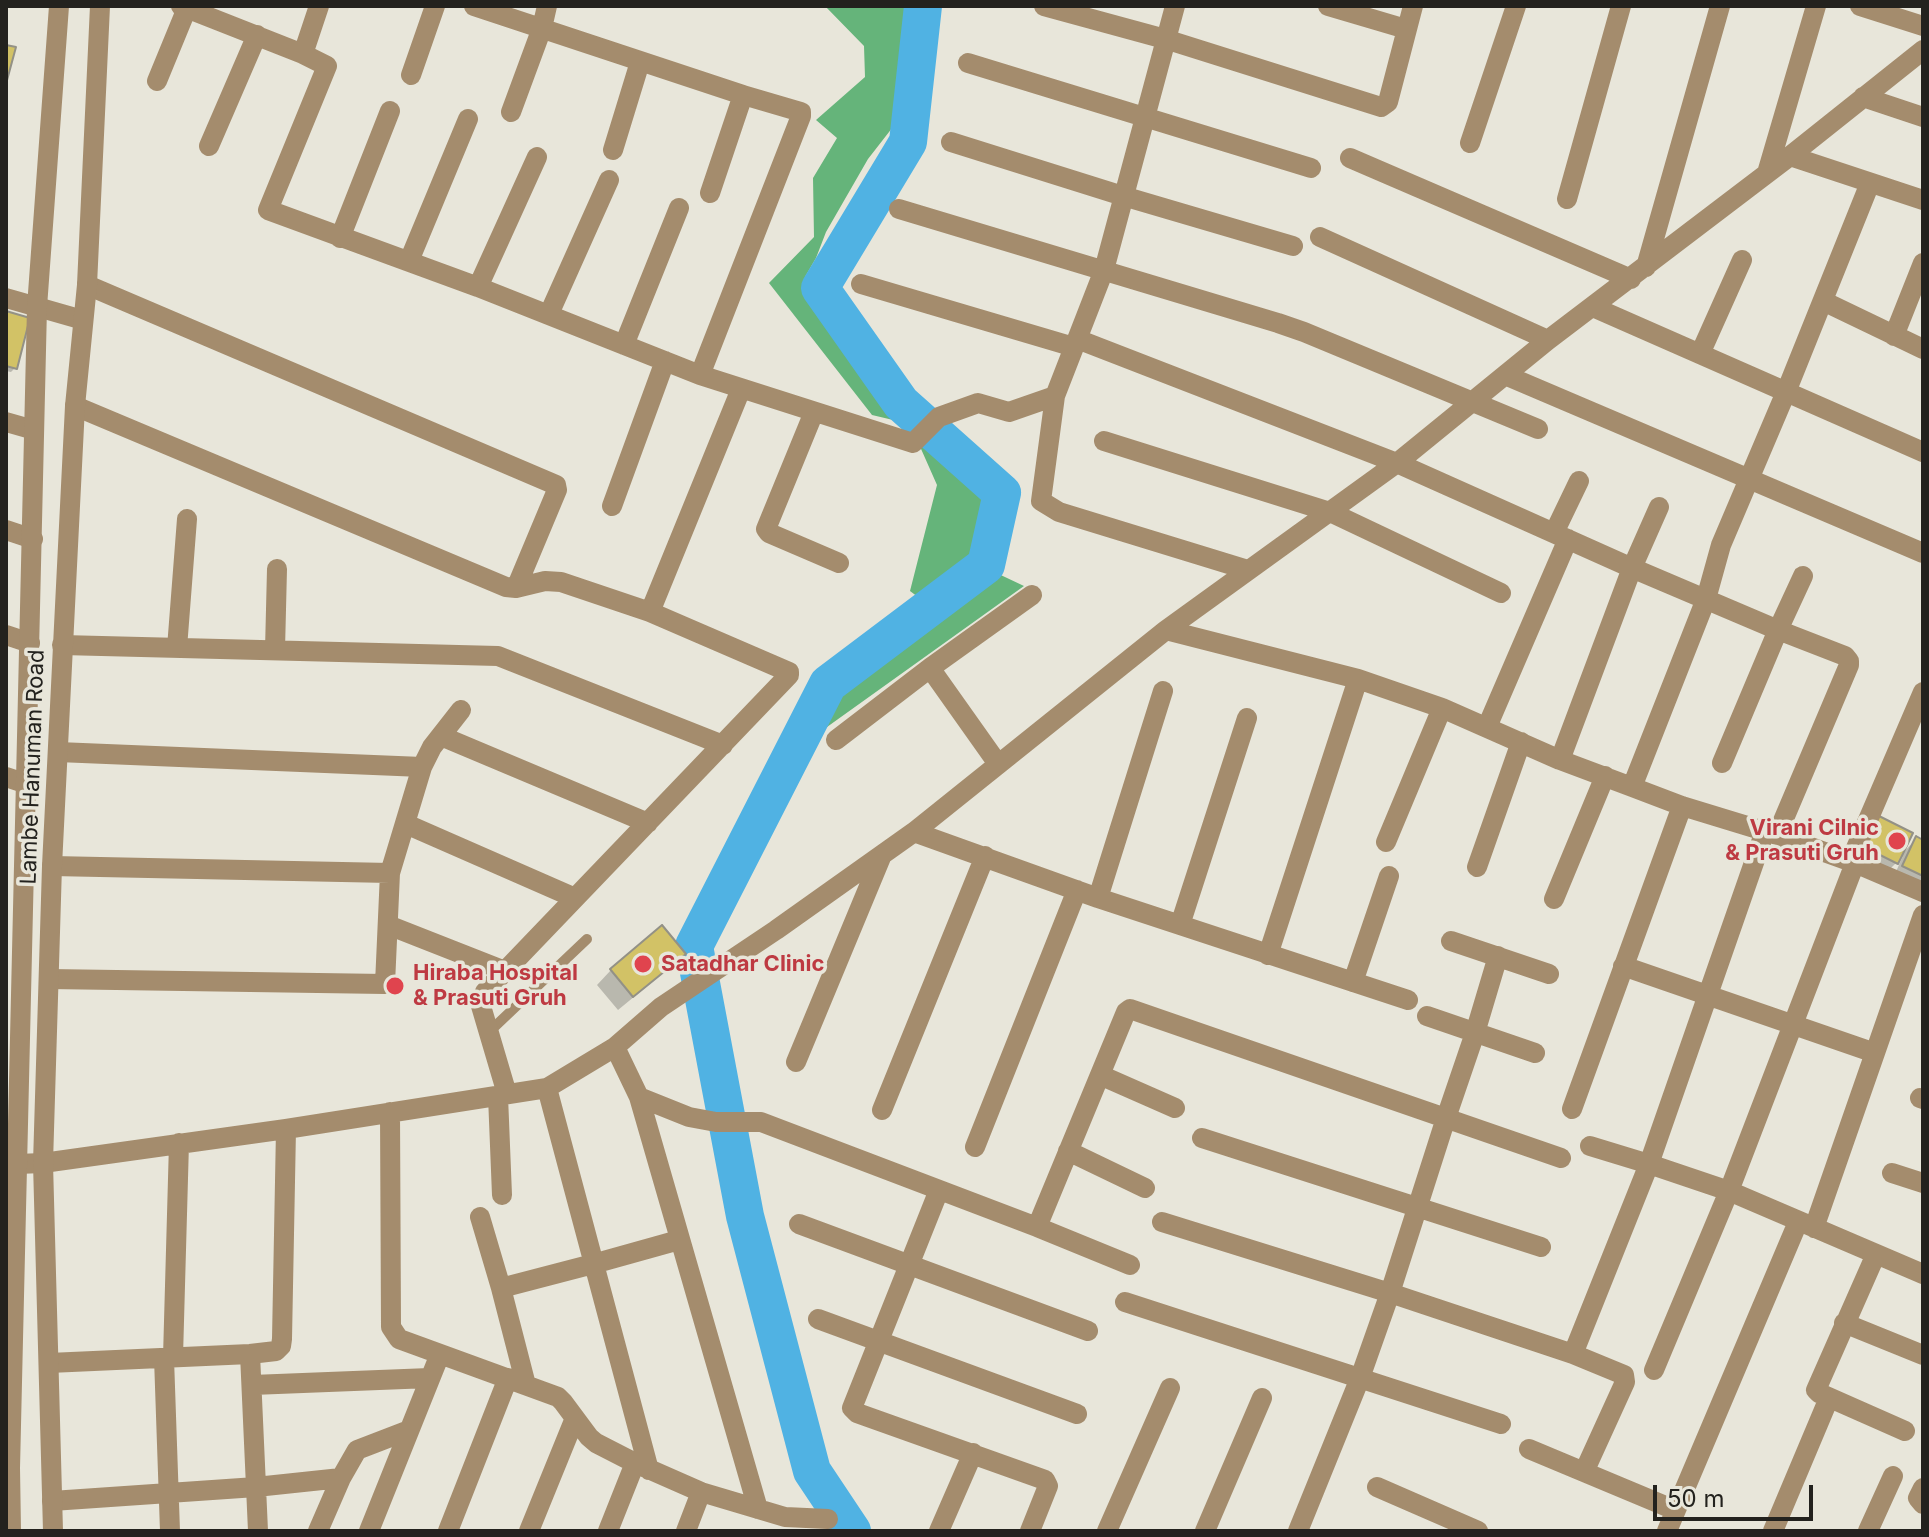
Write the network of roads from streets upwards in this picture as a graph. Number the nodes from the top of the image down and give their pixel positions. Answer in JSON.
{"nodes":[{"id":1,"x":100,"y":6,"type":"edge"},
{"id":2,"x":319,"y":6,"type":"edge"},
{"id":3,"x":435,"y":6,"type":"edge"},
{"id":4,"x":474,"y":6,"type":"edge"},
{"id":5,"x":547,"y":6,"type":"edge"},
{"id":6,"x":1044,"y":6,"type":"edge"},
{"id":7,"x":1175,"y":6,"type":"edge"},
{"id":8,"x":1328,"y":6,"type":"edge"},
{"id":9,"x":1413,"y":6,"type":"edge"},
{"id":10,"x":1516,"y":6,"type":"edge"},
{"id":11,"x":1621,"y":6,"type":"edge"},
{"id":12,"x":1720,"y":6,"type":"edge"},
{"id":13,"x":1816,"y":6,"type":"edge"},
{"id":14,"x":1860,"y":6,"type":"edge"},
{"id":15,"x":55,"y":7,"type":"edge"},
{"id":16,"x":184,"y":7,"type":"edge"},
{"id":17,"x":1896,"y":12,"type":"edge"},
{"id":18,"x":1923,"y":26,"type":"edge"},
{"id":19,"x":542,"y":28,"type":"junction"},
{"id":20,"x":1406,"y":29,"type":"junction"},
{"id":21,"x":257,"y":35,"type":"junction"},
{"id":22,"x":1165,"y":39,"type":"junction"},
{"id":23,"x":1923,"y":50,"type":"edge"},
{"id":24,"x":303,"y":54,"type":"junction"},
{"id":25,"x":640,"y":62,"type":"junction"},
{"id":26,"x":968,"y":63,"type":"dead end"},
{"id":27,"x":411,"y":75,"type":"dead end"},
{"id":28,"x":157,"y":81,"type":"dead end"},
{"id":29,"x":743,"y":95,"type":"junction"},
{"id":30,"x":1863,"y":97,"type":"junction"},
{"id":31,"x":390,"y":111,"type":"dead end"},
{"id":32,"x":511,"y":112,"type":"dead end"},
{"id":33,"x":1144,"y":117,"type":"junction"},
{"id":34,"x":1923,"y":117,"type":"edge"},
{"id":35,"x":468,"y":119,"type":"dead end"},
{"id":36,"x":951,"y":142,"type":"dead end"},
{"id":37,"x":1470,"y":143,"type":"dead end"},
{"id":38,"x":209,"y":146,"type":"dead end"},
{"id":39,"x":613,"y":150,"type":"dead end"},
{"id":40,"x":1790,"y":156,"type":"junction"},
{"id":41,"x":537,"y":157,"type":"dead end"},
{"id":42,"x":1350,"y":158,"type":"dead end"},
{"id":43,"x":1311,"y":168,"type":"dead end"},
{"id":44,"x":1767,"y":173,"type":"junction"},
{"id":45,"x":609,"y":180,"type":"dead end"},
{"id":46,"x":1870,"y":183,"type":"junction"},
{"id":47,"x":710,"y":193,"type":"dead end"},
{"id":48,"x":1123,"y":196,"type":"junction"},
{"id":49,"x":1567,"y":199,"type":"dead end"},
{"id":50,"x":1923,"y":200,"type":"edge"},
{"id":51,"x":679,"y":208,"type":"dead end"},
{"id":52,"x":899,"y":209,"type":"dead end"},
{"id":53,"x":1320,"y":237,"type":"dead end"},
{"id":54,"x":340,"y":238,"type":"junction"},
{"id":55,"x":1293,"y":246,"type":"dead end"},
{"id":56,"x":1742,"y":260,"type":"dead end"},
{"id":57,"x":409,"y":261,"type":"junction"},
{"id":58,"x":1923,"y":263,"type":"edge"},
{"id":59,"x":1104,"y":270,"type":"junction"},
{"id":60,"x":1638,"y":273,"type":"junction"},
{"id":61,"x":861,"y":284,"type":"dead end"},
{"id":62,"x":87,"y":285,"type":"junction"},
{"id":63,"x":478,"y":287,"type":"junction"},
{"id":64,"x":6,"y":298,"type":"edge"},
{"id":65,"x":1823,"y":301,"type":"junction"},
{"id":66,"x":37,"y":307,"type":"junction"},
{"id":67,"x":1593,"y":307,"type":"junction"},
{"id":68,"x":549,"y":314,"type":"junction"},
{"id":69,"x":83,"y":320,"type":"junction"},
{"id":70,"x":1894,"y":336,"type":"junction"},
{"id":71,"x":1548,"y":340,"type":"junction"},
{"id":72,"x":1076,"y":343,"type":"junction"},
{"id":73,"x":624,"y":345,"type":"junction"},
{"id":74,"x":1923,"y":349,"type":"edge"},
{"id":75,"x":1700,"y":354,"type":"junction"},
{"id":76,"x":665,"y":361,"type":"junction"},
{"id":77,"x":700,"y":375,"type":"junction"},
{"id":78,"x":1505,"y":375,"type":"junction"},
{"id":79,"x":741,"y":389,"type":"junction"},
{"id":80,"x":1786,"y":392,"type":"junction"},
{"id":81,"x":1055,"y":396,"type":"junction"},
{"id":82,"x":1471,"y":401,"type":"junction"},
{"id":83,"x":75,"y":406,"type":"junction"},
{"id":84,"x":814,"y":412,"type":"junction"},
{"id":85,"x":6,"y":422,"type":"edge"},
{"id":86,"x":1538,"y":429,"type":"dead end"},
{"id":87,"x":34,"y":430,"type":"junction"},
{"id":88,"x":1104,"y":441,"type":"dead end"},
{"id":89,"x":1923,"y":452,"type":"edge"},
{"id":90,"x":1397,"y":463,"type":"junction"},
{"id":91,"x":1749,"y":477,"type":"junction"},
{"id":92,"x":1579,"y":481,"type":"dead end"},
{"id":93,"x":612,"y":506,"type":"dead end"},
{"id":94,"x":1659,"y":507,"type":"dead end"},
{"id":95,"x":1330,"y":512,"type":"junction"},
{"id":96,"x":187,"y":519,"type":"dead end"},
{"id":97,"x":6,"y":530,"type":"edge"},
{"id":98,"x":1561,"y":536,"type":"junction"},
{"id":99,"x":33,"y":539,"type":"junction"},
{"id":100,"x":1923,"y":553,"type":"edge"},
{"id":101,"x":839,"y":563,"type":"dead end"},
{"id":102,"x":1632,"y":568,"type":"junction"},
{"id":103,"x":277,"y":569,"type":"dead end"},
{"id":104,"x":1248,"y":570,"type":"junction"},
{"id":105,"x":1803,"y":576,"type":"dead end"},
{"id":106,"x":516,"y":588,"type":"junction"},
{"id":107,"x":1501,"y":593,"type":"dead end"},
{"id":108,"x":1032,"y":595,"type":"dead end"},
{"id":109,"x":1706,"y":599,"type":"junction"},
{"id":110,"x":650,"y":612,"type":"junction"},
{"id":111,"x":1166,"y":630,"type":"junction"},
{"id":112,"x":1778,"y":630,"type":"junction"},
{"id":113,"x":6,"y":635,"type":"edge"},
{"id":114,"x":30,"y":643,"type":"junction"},
{"id":115,"x":62,"y":645,"type":"junction"},
{"id":116,"x":177,"y":648,"type":"junction"},
{"id":117,"x":275,"y":650,"type":"junction"},
{"id":118,"x":930,"y":668,"type":"junction"},
{"id":119,"x":1358,"y":679,"type":"junction"},
{"id":120,"x":1163,"y":691,"type":"dead end"},
{"id":121,"x":1923,"y":692,"type":"edge"},
{"id":122,"x":1442,"y":708,"type":"junction"},
{"id":123,"x":461,"y":710,"type":"dead end"},
{"id":124,"x":1247,"y":718,"type":"dead end"},
{"id":125,"x":1487,"y":727,"type":"junction"},
{"id":126,"x":441,"y":736,"type":"junction"},
{"id":127,"x":836,"y":740,"type":"dead end"},
{"id":128,"x":1521,"y":742,"type":"junction"},
{"id":129,"x":723,"y":745,"type":"junction"},
{"id":130,"x":58,"y":752,"type":"junction"},
{"id":131,"x":1560,"y":760,"type":"junction"},
{"id":132,"x":1722,"y":763,"type":"dead end"},
{"id":133,"x":998,"y":764,"type":"junction"},
{"id":134,"x":422,"y":767,"type":"junction"},
{"id":135,"x":1605,"y":776,"type":"junction"},
{"id":136,"x":6,"y":777,"type":"edge"},
{"id":137,"x":27,"y":784,"type":"junction"},
{"id":138,"x":1632,"y":787,"type":"junction"},
{"id":139,"x":1682,"y":806,"type":"junction"},
{"id":140,"x":648,"y":823,"type":"junction"},
{"id":141,"x":406,"y":824,"type":"junction"},
{"id":142,"x":914,"y":832,"type":"junction"},
{"id":143,"x":1771,"y":833,"type":"junction"},
{"id":144,"x":1386,"y":842,"type":"dead end"},
{"id":145,"x":882,"y":854,"type":"junction"},
{"id":146,"x":985,"y":856,"type":"junction"},
{"id":147,"x":1853,"y":863,"type":"junction"},
{"id":148,"x":52,"y":866,"type":"junction"},
{"id":149,"x":1477,"y":867,"type":"dead end"},
{"id":150,"x":390,"y":873,"type":"junction"},
{"id":151,"x":1389,"y":876,"type":"dead end"},
{"id":152,"x":1077,"y":890,"type":"junction"},
{"id":153,"x":1923,"y":892,"type":"edge"},
{"id":154,"x":575,"y":898,"type":"junction"},
{"id":155,"x":1098,"y":898,"type":"junction"},
{"id":156,"x":1554,"y":899,"type":"dead end"},
{"id":157,"x":1923,"y":915,"type":"edge"},
{"id":158,"x":388,"y":925,"type":"junction"},
{"id":159,"x":1180,"y":925,"type":"junction"},
{"id":160,"x":1451,"y":941,"type":"dead end"},
{"id":161,"x":1268,"y":955,"type":"junction"},
{"id":162,"x":1498,"y":956,"type":"junction"},
{"id":163,"x":1623,"y":966,"type":"junction"},
{"id":164,"x":505,"y":971,"type":"junction"},
{"id":165,"x":1549,"y":974,"type":"dead end"},
{"id":166,"x":49,"y":979,"type":"junction"},
{"id":167,"x":1353,"y":982,"type":"junction"},
{"id":168,"x":14,"y":994,"type":"edge"},
{"id":169,"x":1709,"y":995,"type":"junction"},
{"id":170,"x":1408,"y":1000,"type":"dead end"},
{"id":171,"x":1427,"y":1016,"type":"dead end"},
{"id":172,"x":1793,"y":1025,"type":"junction"},
{"id":173,"x":1475,"y":1033,"type":"junction"},
{"id":174,"x":615,"y":1047,"type":"junction"},
{"id":175,"x":1535,"y":1053,"type":"dead end"},
{"id":176,"x":1875,"y":1053,"type":"junction"},
{"id":177,"x":796,"y":1062,"type":"dead end"},
{"id":178,"x":1100,"y":1075,"type":"junction"},
{"id":179,"x":547,"y":1088,"type":"junction"},
{"id":180,"x":503,"y":1095,"type":"junction"},
{"id":181,"x":639,"y":1097,"type":"junction"},
{"id":182,"x":1175,"y":1108,"type":"dead end"},
{"id":183,"x":1572,"y":1109,"type":"dead end"},
{"id":184,"x":882,"y":1110,"type":"dead end"},
{"id":185,"x":390,"y":1112,"type":"junction"},
{"id":186,"x":1446,"y":1118,"type":"junction"},
{"id":187,"x":286,"y":1129,"type":"junction"},
{"id":188,"x":1202,"y":1138,"type":"dead end"},
{"id":189,"x":179,"y":1143,"type":"junction"},
{"id":190,"x":1590,"y":1146,"type":"dead end"},
{"id":191,"x":975,"y":1147,"type":"dead end"},
{"id":192,"x":1068,"y":1151,"type":"junction"},
{"id":193,"x":1561,"y":1158,"type":"dead end"},
{"id":194,"x":43,"y":1163,"type":"junction"},
{"id":195,"x":17,"y":1164,"type":"junction"},
{"id":196,"x":1649,"y":1164,"type":"junction"},
{"id":197,"x":1892,"y":1173,"type":"dead end"},
{"id":198,"x":1923,"y":1183,"type":"edge"},
{"id":199,"x":1145,"y":1188,"type":"dead end"},
{"id":200,"x":939,"y":1190,"type":"junction"},
{"id":201,"x":1729,"y":1191,"type":"junction"},
{"id":202,"x":502,"y":1195,"type":"dead end"},
{"id":203,"x":1418,"y":1208,"type":"junction"},
{"id":204,"x":480,"y":1217,"type":"dead end"},
{"id":205,"x":1162,"y":1222,"type":"dead end"},
{"id":206,"x":799,"y":1224,"type":"dead end"},
{"id":207,"x":1806,"y":1225,"type":"junction"},
{"id":208,"x":1037,"y":1227,"type":"junction"},
{"id":209,"x":679,"y":1240,"type":"junction"},
{"id":210,"x":1541,"y":1247,"type":"dead end"},
{"id":211,"x":1876,"y":1254,"type":"junction"},
{"id":212,"x":593,"y":1264,"type":"junction"},
{"id":213,"x":909,"y":1264,"type":"junction"},
{"id":214,"x":1130,"y":1265,"type":"dead end"},
{"id":215,"x":1923,"y":1274,"type":"edge"},
{"id":216,"x":501,"y":1288,"type":"junction"},
{"id":217,"x":1390,"y":1293,"type":"junction"},
{"id":218,"x":1125,"y":1302,"type":"dead end"},
{"id":219,"x":818,"y":1319,"type":"dead end"},
{"id":220,"x":1844,"y":1323,"type":"junction"},
{"id":221,"x":1088,"y":1331,"type":"dead end"},
{"id":222,"x":878,"y":1341,"type":"junction"},
{"id":223,"x":250,"y":1354,"type":"junction"},
{"id":224,"x":440,"y":1354,"type":"junction"},
{"id":225,"x":1573,"y":1354,"type":"junction"},
{"id":226,"x":1923,"y":1355,"type":"edge"},
{"id":227,"x":169,"y":1358,"type":"junction"},
{"id":228,"x":49,"y":1363,"type":"junction"},
{"id":229,"x":1654,"y":1370,"type":"dead end"},
{"id":230,"x":430,"y":1378,"type":"junction"},
{"id":231,"x":1360,"y":1378,"type":"junction"},
{"id":232,"x":517,"y":1382,"type":"junction"},
{"id":233,"x":252,"y":1385,"type":"junction"},
{"id":234,"x":1170,"y":1388,"type":"dead end"},
{"id":235,"x":1262,"y":1398,"type":"dead end"},
{"id":236,"x":1829,"y":1398,"type":"junction"},
{"id":237,"x":1077,"y":1414,"type":"dead end"},
{"id":238,"x":575,"y":1418,"type":"junction"},
{"id":239,"x":1501,"y":1424,"type":"dead end"},
{"id":240,"x":409,"y":1430,"type":"junction"},
{"id":241,"x":1905,"y":1431,"type":"dead end"},
{"id":242,"x":1529,"y":1449,"type":"dead end"},
{"id":243,"x":973,"y":1453,"type":"junction"},
{"id":244,"x":642,"y":1466,"type":"junction"},
{"id":245,"x":1584,"y":1472,"type":"junction"},
{"id":246,"x":1893,"y":1476,"type":"dead end"},
{"id":247,"x":341,"y":1478,"type":"junction"},
{"id":248,"x":256,"y":1487,"type":"junction"},
{"id":249,"x":1377,"y":1487,"type":"dead end"},
{"id":250,"x":1923,"y":1488,"type":"edge"},
{"id":251,"x":701,"y":1492,"type":"junction"},
{"id":252,"x":169,"y":1493,"type":"junction"},
{"id":253,"x":52,"y":1501,"type":"junction"},
{"id":254,"x":1923,"y":1504,"type":"edge"},
{"id":255,"x":758,"y":1509,"type":"junction"},
{"id":256,"x":1675,"y":1510,"type":"junction"},
{"id":257,"x":828,"y":1519,"type":"dead end"},
{"id":258,"x":782,"y":1524,"type":"edge"},
{"id":259,"x":11,"y":1531,"type":"edge"},
{"id":260,"x":53,"y":1531,"type":"edge"},
{"id":261,"x":170,"y":1531,"type":"edge"},
{"id":262,"x":258,"y":1531,"type":"edge"},
{"id":263,"x":318,"y":1531,"type":"edge"},
{"id":264,"x":369,"y":1531,"type":"edge"},
{"id":265,"x":448,"y":1531,"type":"edge"},
{"id":266,"x":529,"y":1531,"type":"edge"},
{"id":267,"x":608,"y":1531,"type":"edge"},
{"id":268,"x":686,"y":1531,"type":"edge"},
{"id":269,"x":939,"y":1531,"type":"edge"},
{"id":270,"x":1030,"y":1531,"type":"edge"},
{"id":271,"x":1107,"y":1531,"type":"edge"},
{"id":272,"x":1205,"y":1531,"type":"edge"},
{"id":273,"x":1298,"y":1531,"type":"edge"},
{"id":274,"x":1478,"y":1531,"type":"edge"},
{"id":275,"x":1667,"y":1531,"type":"edge"},
{"id":276,"x":1773,"y":1531,"type":"edge"},
{"id":277,"x":1868,"y":1531,"type":"edge"}],
"edges":[{"from":1,"to":62,"type":"street","name":"Lambe Hanuman Road"},
{"from":2,"to":24,"type":"street"},
{"from":3,"to":27,"type":"street"},
{"from":4,"to":19,"type":"street"},
{"from":5,"to":19,"type":"street"},
{"from":6,"to":22,"type":"street"},
{"from":7,"to":22,"type":"street"},
{"from":8,"to":20,"type":"street"},
{"from":9,"to":20,"type":"street"},
{"from":10,"to":37,"type":"street"},
{"from":11,"to":49,"type":"street"},
{"from":12,"to":60,"type":"street"},
{"from":13,"to":44,"type":"street"},
{"from":14,"to":17,"type":"street"},
{"from":15,"to":66,"type":"street"},
{"from":16,"to":21,"type":"street"},
{"from":16,"to":28,"type":"street"},
{"from":17,"to":18,"type":"street"},
{"from":19,"to":25,"type":"street"},
{"from":19,"to":32,"type":"street"},
{"from":20,"to":22,"type":"street"},
{"from":21,"to":24,"type":"street"},
{"from":21,"to":38,"type":"street"},
{"from":22,"to":33,"type":"street"},
{"from":23,"to":30,"type":"street"},
{"from":24,"to":54,"type":"street"},
{"from":25,"to":29,"type":"street"},
{"from":25,"to":39,"type":"street"},
{"from":26,"to":33,"type":"street"},
{"from":29,"to":47,"type":"street"},
{"from":29,"to":77,"type":"street"},
{"from":30,"to":34,"type":"street"},
{"from":30,"to":40,"type":"street"},
{"from":31,"to":54,"type":"street"},
{"from":33,"to":43,"type":"street"},
{"from":33,"to":48,"type":"street"},
{"from":35,"to":57,"type":"street"},
{"from":36,"to":48,"type":"street"},
{"from":40,"to":44,"type":"street"},
{"from":40,"to":46,"type":"street"},
{"from":41,"to":63,"type":"street"},
{"from":42,"to":60,"type":"street"},
{"from":44,"to":60,"type":"street"},
{"from":45,"to":68,"type":"street"},
{"from":46,"to":50,"type":"street"},
{"from":46,"to":65,"type":"street"},
{"from":48,"to":55,"type":"street"},
{"from":48,"to":59,"type":"street"},
{"from":51,"to":73,"type":"street"},
{"from":52,"to":59,"type":"street"},
{"from":53,"to":71,"type":"street"},
{"from":54,"to":57,"type":"street"},
{"from":56,"to":75,"type":"street"},
{"from":57,"to":63,"type":"street"},
{"from":58,"to":70,"type":"street"},
{"from":59,"to":72,"type":"street"},
{"from":59,"to":82,"type":"street"},
{"from":60,"to":67,"type":"street"},
{"from":61,"to":72,"type":"street"},
{"from":62,"to":69,"type":"street","name":"Lambe Hanuman Road"},
{"from":62,"to":106,"type":"street"},
{"from":63,"to":68,"type":"street"},
{"from":64,"to":66,"type":"street"},
{"from":65,"to":70,"type":"street"},
{"from":65,"to":80,"type":"street"},
{"from":66,"to":69,"type":"street"},
{"from":66,"to":87,"type":"street"},
{"from":67,"to":71,"type":"street"},
{"from":67,"to":75,"type":"street"},
{"from":68,"to":73,"type":"street"},
{"from":69,"to":83,"type":"street","name":"Lambe Hanuman Road"},
{"from":70,"to":74,"type":"street"},
{"from":71,"to":78,"type":"street"},
{"from":72,"to":81,"type":"street"},
{"from":72,"to":90,"type":"street"},
{"from":73,"to":76,"type":"street"},
{"from":75,"to":80,"type":"street"},
{"from":76,"to":77,"type":"street"},
{"from":76,"to":93,"type":"street"},
{"from":77,"to":79,"type":"street"},
{"from":78,"to":82,"type":"street"},
{"from":78,"to":91,"type":"street"},
{"from":79,"to":84,"type":"street"},
{"from":79,"to":110,"type":"street"},
{"from":80,"to":89,"type":"street"},
{"from":80,"to":91,"type":"street"},
{"from":81,"to":84,"type":"street"},
{"from":81,"to":104,"type":"street"},
{"from":82,"to":86,"type":"street"},
{"from":82,"to":90,"type":"street"},
{"from":83,"to":106,"type":"street"},
{"from":83,"to":115,"type":"street","name":"Lambe Hanuman Road"},
{"from":84,"to":101,"type":"street"},
{"from":85,"to":87,"type":"street"},
{"from":87,"to":99,"type":"street"},
{"from":88,"to":95,"type":"street"},
{"from":90,"to":95,"type":"street"},
{"from":90,"to":98,"type":"street"},
{"from":91,"to":100,"type":"street"},
{"from":91,"to":109,"type":"street"},
{"from":92,"to":98,"type":"street"},
{"from":94,"to":102,"type":"street"},
{"from":95,"to":104,"type":"street"},
{"from":95,"to":107,"type":"street"},
{"from":96,"to":116,"type":"street"},
{"from":97,"to":99,"type":"street"},
{"from":98,"to":102,"type":"street"},
{"from":98,"to":125,"type":"street"},
{"from":99,"to":114,"type":"street"},
{"from":102,"to":109,"type":"street"},
{"from":102,"to":131,"type":"street"},
{"from":103,"to":117,"type":"street"},
{"from":104,"to":111,"type":"street"},
{"from":105,"to":112,"type":"street"},
{"from":106,"to":110,"type":"street"},
{"from":108,"to":118,"type":"street"},
{"from":109,"to":112,"type":"street"},
{"from":109,"to":138,"type":"street"},
{"from":110,"to":129,"type":"street"},
{"from":111,"to":119,"type":"street"},
{"from":111,"to":133,"type":"street"},
{"from":112,"to":132,"type":"street"},
{"from":112,"to":143,"type":"street"},
{"from":113,"to":114,"type":"street"},
{"from":114,"to":137,"type":"street"},
{"from":115,"to":116,"type":"street"},
{"from":115,"to":130,"type":"street","name":"Lambe Hanuman Road"},
{"from":116,"to":117,"type":"street"},
{"from":117,"to":129,"type":"street"},
{"from":118,"to":127,"type":"street"},
{"from":118,"to":133,"type":"street"},
{"from":119,"to":122,"type":"street"},
{"from":119,"to":161,"type":"street"},
{"from":120,"to":155,"type":"street"},
{"from":121,"to":147,"type":"street"},
{"from":122,"to":125,"type":"street"},
{"from":122,"to":144,"type":"street"},
{"from":123,"to":126,"type":"street"},
{"from":124,"to":159,"type":"street"},
{"from":125,"to":128,"type":"street"},
{"from":126,"to":134,"type":"street"},
{"from":126,"to":140,"type":"street"},
{"from":128,"to":131,"type":"street"},
{"from":128,"to":149,"type":"street"},
{"from":129,"to":140,"type":"street"},
{"from":130,"to":134,"type":"street"},
{"from":130,"to":148,"type":"street","name":"Lambe Hanuman Road"},
{"from":131,"to":135,"type":"street"},
{"from":133,"to":142,"type":"street"},
{"from":134,"to":141,"type":"street"},
{"from":135,"to":138,"type":"street"},
{"from":135,"to":156,"type":"street"},
{"from":136,"to":137,"type":"street"},
{"from":137,"to":168,"type":"street"},
{"from":138,"to":139,"type":"street"},
{"from":139,"to":143,"type":"street"},
{"from":139,"to":163,"type":"street"},
{"from":140,"to":154,"type":"street"},
{"from":141,"to":150,"type":"street"},
{"from":141,"to":154,"type":"street"},
{"from":142,"to":145,"type":"street"},
{"from":142,"to":146,"type":"street"},
{"from":143,"to":147,"type":"street"},
{"from":143,"to":169,"type":"street"},
{"from":145,"to":174,"type":"street"},
{"from":145,"to":177,"type":"street"},
{"from":146,"to":152,"type":"street"},
{"from":146,"to":184,"type":"street"},
{"from":147,"to":153,"type":"street"},
{"from":147,"to":172,"type":"street"},
{"from":148,"to":150,"type":"street"},
{"from":148,"to":166,"type":"street","name":"Lambe Hanuman Road"},
{"from":150,"to":158,"type":"street"},
{"from":151,"to":167,"type":"street"},
{"from":152,"to":155,"type":"street"},
{"from":152,"to":191,"type":"street"},
{"from":154,"to":164,"type":"street"},
{"from":155,"to":159,"type":"street"},
{"from":157,"to":176,"type":"street"},
{"from":158,"to":164,"type":"street"},
{"from":158,"to":166,"type":"street"},
{"from":159,"to":161,"type":"street"},
{"from":160,"to":162,"type":"street"},
{"from":161,"to":167,"type":"street"},
{"from":162,"to":165,"type":"street"},
{"from":162,"to":173,"type":"street"},
{"from":163,"to":169,"type":"street"},
{"from":163,"to":183,"type":"street"},
{"from":164,"to":180,"type":"street"},
{"from":166,"to":194,"type":"street","name":"Lambe Hanuman Road"},
{"from":167,"to":170,"type":"street"},
{"from":168,"to":195,"type":"street"},
{"from":169,"to":172,"type":"street"},
{"from":169,"to":196,"type":"street"},
{"from":171,"to":173,"type":"street"},
{"from":172,"to":176,"type":"street"},
{"from":172,"to":201,"type":"street"},
{"from":173,"to":175,"type":"street"},
{"from":173,"to":186,"type":"street"},
{"from":174,"to":179,"type":"street"},
{"from":174,"to":181,"type":"street"},
{"from":176,"to":207,"type":"street"},
{"from":178,"to":182,"type":"street"},
{"from":178,"to":186,"type":"street"},
{"from":178,"to":192,"type":"street"},
{"from":179,"to":180,"type":"street"},
{"from":179,"to":212,"type":"street"},
{"from":180,"to":185,"type":"street"},
{"from":180,"to":202,"type":"street"},
{"from":181,"to":200,"type":"street"},
{"from":181,"to":209,"type":"street"},
{"from":185,"to":187,"type":"street"},
{"from":185,"to":224,"type":"street"},
{"from":186,"to":193,"type":"street"},
{"from":186,"to":203,"type":"street"},
{"from":187,"to":189,"type":"street"},
{"from":187,"to":223,"type":"street"},
{"from":188,"to":203,"type":"street"},
{"from":189,"to":194,"type":"street"},
{"from":189,"to":227,"type":"street"},
{"from":190,"to":196,"type":"street"},
{"from":192,"to":199,"type":"street"},
{"from":192,"to":208,"type":"street"},
{"from":194,"to":195,"type":"street"},
{"from":194,"to":228,"type":"street","name":"Lambe Hanuman Road"},
{"from":195,"to":259,"type":"street"},
{"from":196,"to":201,"type":"street"},
{"from":196,"to":225,"type":"street"},
{"from":197,"to":198,"type":"street"},
{"from":200,"to":208,"type":"street"},
{"from":200,"to":213,"type":"street"},
{"from":201,"to":207,"type":"street"},
{"from":201,"to":229,"type":"street"},
{"from":203,"to":210,"type":"street"},
{"from":203,"to":217,"type":"street"},
{"from":204,"to":216,"type":"street"},
{"from":205,"to":217,"type":"street"},
{"from":206,"to":213,"type":"street"},
{"from":207,"to":211,"type":"street"},
{"from":207,"to":256,"type":"street"},
{"from":208,"to":214,"type":"street"},
{"from":209,"to":212,"type":"street"},
{"from":209,"to":255,"type":"street"},
{"from":211,"to":215,"type":"street"},
{"from":211,"to":220,"type":"street"},
{"from":212,"to":216,"type":"street"},
{"from":212,"to":244,"type":"street"},
{"from":213,"to":221,"type":"street"},
{"from":213,"to":222,"type":"street"},
{"from":216,"to":232,"type":"street"},
{"from":217,"to":225,"type":"street"},
{"from":217,"to":231,"type":"street"},
{"from":218,"to":231,"type":"street"},
{"from":219,"to":222,"type":"street"},
{"from":220,"to":226,"type":"street"},
{"from":220,"to":236,"type":"street"},
{"from":222,"to":237,"type":"street"},
{"from":222,"to":243,"type":"street"},
{"from":223,"to":227,"type":"street"},
{"from":223,"to":233,"type":"street"},
{"from":224,"to":230,"type":"street"},
{"from":224,"to":232,"type":"street"},
{"from":225,"to":245,"type":"street"},
{"from":227,"to":228,"type":"street"},
{"from":227,"to":252,"type":"street"},
{"from":228,"to":253,"type":"street","name":"Lambe Hanuman Road"},
{"from":230,"to":233,"type":"street"},
{"from":230,"to":240,"type":"street"},
{"from":231,"to":239,"type":"street"},
{"from":231,"to":273,"type":"street"},
{"from":232,"to":238,"type":"street"},
{"from":232,"to":265,"type":"street"},
{"from":233,"to":248,"type":"street"},
{"from":234,"to":271,"type":"street"},
{"from":235,"to":272,"type":"street"},
{"from":236,"to":241,"type":"street"},
{"from":236,"to":276,"type":"street"},
{"from":238,"to":244,"type":"street"},
{"from":238,"to":266,"type":"street"},
{"from":240,"to":247,"type":"street"},
{"from":240,"to":264,"type":"street"},
{"from":242,"to":245,"type":"street"},
{"from":243,"to":269,"type":"street"},
{"from":243,"to":270,"type":"street"},
{"from":244,"to":251,"type":"street"},
{"from":244,"to":267,"type":"street"},
{"from":245,"to":256,"type":"street"},
{"from":246,"to":277,"type":"street"},
{"from":247,"to":248,"type":"street"},
{"from":247,"to":263,"type":"street"},
{"from":248,"to":252,"type":"street"},
{"from":248,"to":262,"type":"street"},
{"from":249,"to":274,"type":"street"},
{"from":250,"to":254,"type":"street"},
{"from":251,"to":255,"type":"street"},
{"from":251,"to":268,"type":"street"},
{"from":252,"to":253,"type":"street"},
{"from":252,"to":261,"type":"street"},
{"from":253,"to":260,"type":"street","name":"Lambe Hanuman Road"},
{"from":255,"to":258,"type":"street"},
{"from":256,"to":275,"type":"street"},
{"from":257,"to":258,"type":"street"}]}
